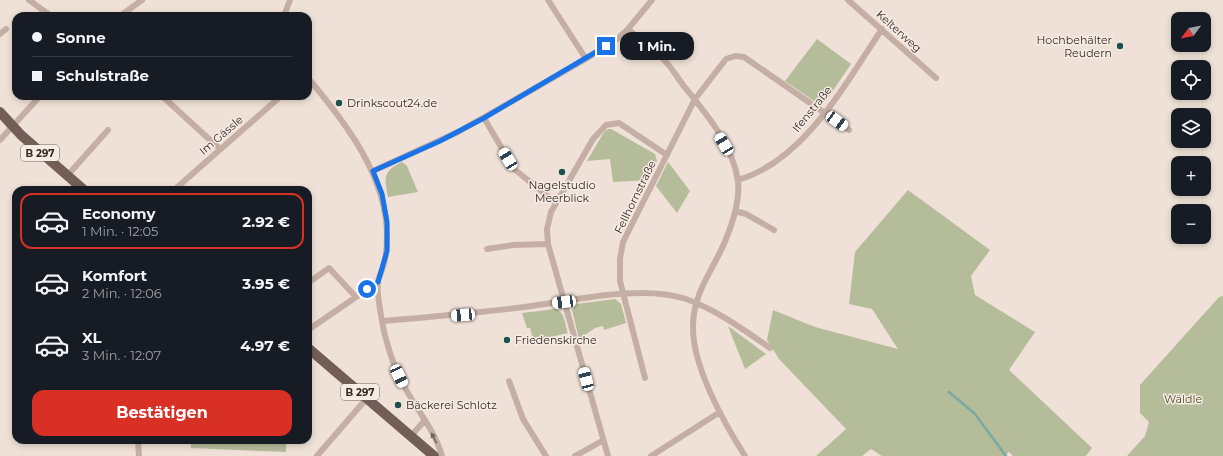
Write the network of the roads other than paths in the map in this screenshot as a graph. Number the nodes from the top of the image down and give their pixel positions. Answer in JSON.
{"nodes":[{"id":1,"x":29,"y":0,"type":"edge"},
{"id":2,"x":142,"y":0,"type":"edge"},
{"id":3,"x":290,"y":0,"type":"edge"},
{"id":4,"x":548,"y":0,"type":"edge"},
{"id":5,"x":652,"y":0,"type":"edge"},
{"id":6,"x":848,"y":0,"type":"edge"},
{"id":7,"x":46,"y":12,"type":"edge"},
{"id":8,"x":126,"y":12,"type":"edge"},
{"id":9,"x":286,"y":12,"type":"edge"},
{"id":10,"x":6,"y":29,"type":"dead end"},
{"id":11,"x":882,"y":29,"type":"junction"},
{"id":12,"x":628,"y":30,"type":"junction"},
{"id":13,"x":0,"y":34,"type":"edge"},
{"id":14,"x":586,"y":59,"type":"junction"},
{"id":15,"x":936,"y":78,"type":"dead end"},
{"id":16,"x":312,"y":83,"type":"edge"},
{"id":17,"x":695,"y":99,"type":"junction"},
{"id":18,"x":37,"y":100,"type":"edge"},
{"id":19,"x":166,"y":100,"type":"edge"},
{"id":20,"x":275,"y":100,"type":"edge"},
{"id":21,"x":0,"y":112,"type":"edge"},
{"id":22,"x":825,"y":112,"type":"junction"},
{"id":23,"x":484,"y":118,"type":"junction"},
{"id":24,"x":13,"y":127,"type":"junction"},
{"id":25,"x":108,"y":130,"type":"dead end"},
{"id":26,"x":849,"y":130,"type":"dead end"},
{"id":27,"x":0,"y":140,"type":"edge"},
{"id":28,"x":220,"y":149,"type":"junction"},
{"id":29,"x":667,"y":154,"type":"junction"},
{"id":30,"x":373,"y":171,"type":"junction"},
{"id":31,"x":67,"y":176,"type":"junction"},
{"id":32,"x":738,"y":180,"type":"junction"},
{"id":33,"x":79,"y":186,"type":"edge"},
{"id":34,"x":178,"y":186,"type":"edge"},
{"id":35,"x":555,"y":202,"type":"junction"},
{"id":36,"x":735,"y":211,"type":"junction"},
{"id":37,"x":774,"y":230,"type":"dead end"},
{"id":38,"x":548,"y":244,"type":"junction"},
{"id":39,"x":487,"y":250,"type":"dead end"},
{"id":40,"x":312,"y":280,"type":"edge"},
{"id":41,"x":378,"y":282,"type":"junction"},
{"id":42,"x":622,"y":294,"type":"junction"},
{"id":43,"x":356,"y":297,"type":"junction"},
{"id":44,"x":564,"y":302,"type":"junction"},
{"id":45,"x":696,"y":304,"type":"junction"},
{"id":46,"x":383,"y":321,"type":"junction"},
{"id":47,"x":312,"y":327,"type":"edge"},
{"id":48,"x":770,"y":348,"type":"dead end"},
{"id":49,"x":312,"y":351,"type":"edge"},
{"id":50,"x":645,"y":378,"type":"dead end"},
{"id":51,"x":509,"y":381,"type":"dead end"},
{"id":52,"x":367,"y":398,"type":"junction"},
{"id":53,"x":720,"y":412,"type":"junction"},
{"id":54,"x":424,"y":420,"type":"junction"},
{"id":55,"x":411,"y":436,"type":"junction"},
{"id":56,"x":602,"y":441,"type":"junction"},
{"id":57,"x":138,"y":444,"type":"edge"},
{"id":58,"x":139,"y":456,"type":"edge"},
{"id":59,"x":317,"y":456,"type":"edge"},
{"id":60,"x":434,"y":456,"type":"edge"},
{"id":61,"x":442,"y":456,"type":"edge"},
{"id":62,"x":546,"y":456,"type":"edge"},
{"id":63,"x":575,"y":456,"type":"edge"},
{"id":64,"x":608,"y":456,"type":"edge"},
{"id":65,"x":651,"y":456,"type":"edge"},
{"id":66,"x":745,"y":456,"type":"edge"}],
"edges":[{"from":1,"to":7,"type":"street"},
{"from":2,"to":8,"type":"street"},
{"from":3,"to":9,"type":"street"},
{"from":4,"to":14,"type":"street"},
{"from":5,"to":12,"type":"street"},
{"from":6,"to":11,"type":"street","name":"Kelterweg"},
{"from":10,"to":13,"type":"street"},
{"from":11,"to":15,"type":"street","name":"Kelterweg"},
{"from":11,"to":22,"type":"street","name":"Ifenstraße"},
{"from":12,"to":14,"type":"street"},
{"from":12,"to":17,"type":"street"},
{"from":14,"to":23,"type":"street"},
{"from":16,"to":30,"type":"street"},
{"from":17,"to":22,"type":"street","name":"Fellhornstraße"},
{"from":17,"to":29,"type":"street","name":"Fellhornstraße"},
{"from":17,"to":32,"type":"street"},
{"from":18,"to":24,"type":"street"},
{"from":19,"to":28,"type":"street"},
{"from":20,"to":28,"type":"street","name":"Im Gässle"},
{"from":21,"to":24,"type":"main road","number":"B 297"},
{"from":22,"to":26,"type":"street","name":"Fellhornstraße"},
{"from":22,"to":32,"type":"street","name":"Ifenstraße"},
{"from":23,"to":30,"type":"street"},
{"from":23,"to":35,"type":"street"},
{"from":24,"to":27,"type":"street"},
{"from":24,"to":31,"type":"main road","number":"B 297"},
{"from":25,"to":31,"type":"street"},
{"from":28,"to":34,"type":"street","name":"Im Gässle"},
{"from":29,"to":35,"type":"street"},
{"from":29,"to":42,"type":"street","name":"Fellhornstraße"},
{"from":30,"to":41,"type":"street"},
{"from":31,"to":33,"type":"main road","number":"B 297"},
{"from":32,"to":36,"type":"street"},
{"from":35,"to":38,"type":"street"},
{"from":36,"to":37,"type":"street"},
{"from":36,"to":45,"type":"street"},
{"from":38,"to":39,"type":"street"},
{"from":38,"to":44,"type":"street"},
{"from":40,"to":43,"type":"street"},
{"from":41,"to":43,"type":"street"},
{"from":41,"to":46,"type":"street"},
{"from":42,"to":44,"type":"street"},
{"from":42,"to":45,"type":"street"},
{"from":42,"to":50,"type":"street","name":"Fellhornstraße"},
{"from":43,"to":47,"type":"street"},
{"from":44,"to":46,"type":"street"},
{"from":44,"to":56,"type":"street"},
{"from":45,"to":48,"type":"street"},
{"from":45,"to":53,"type":"street"},
{"from":46,"to":54,"type":"street"},
{"from":49,"to":52,"type":"main road","number":"B 297"},
{"from":51,"to":62,"type":"street"},
{"from":52,"to":55,"type":"main road","number":"B 297"},
{"from":52,"to":59,"type":"street"},
{"from":53,"to":65,"type":"street"},
{"from":53,"to":66,"type":"street"},
{"from":54,"to":55,"type":"street"},
{"from":61,"to":54,"type":"street","one_way":true},
{"from":55,"to":60,"type":"main road","number":"B 297"},
{"from":56,"to":63,"type":"street"},
{"from":56,"to":64,"type":"street"},
{"from":57,"to":58,"type":"street"}]}
